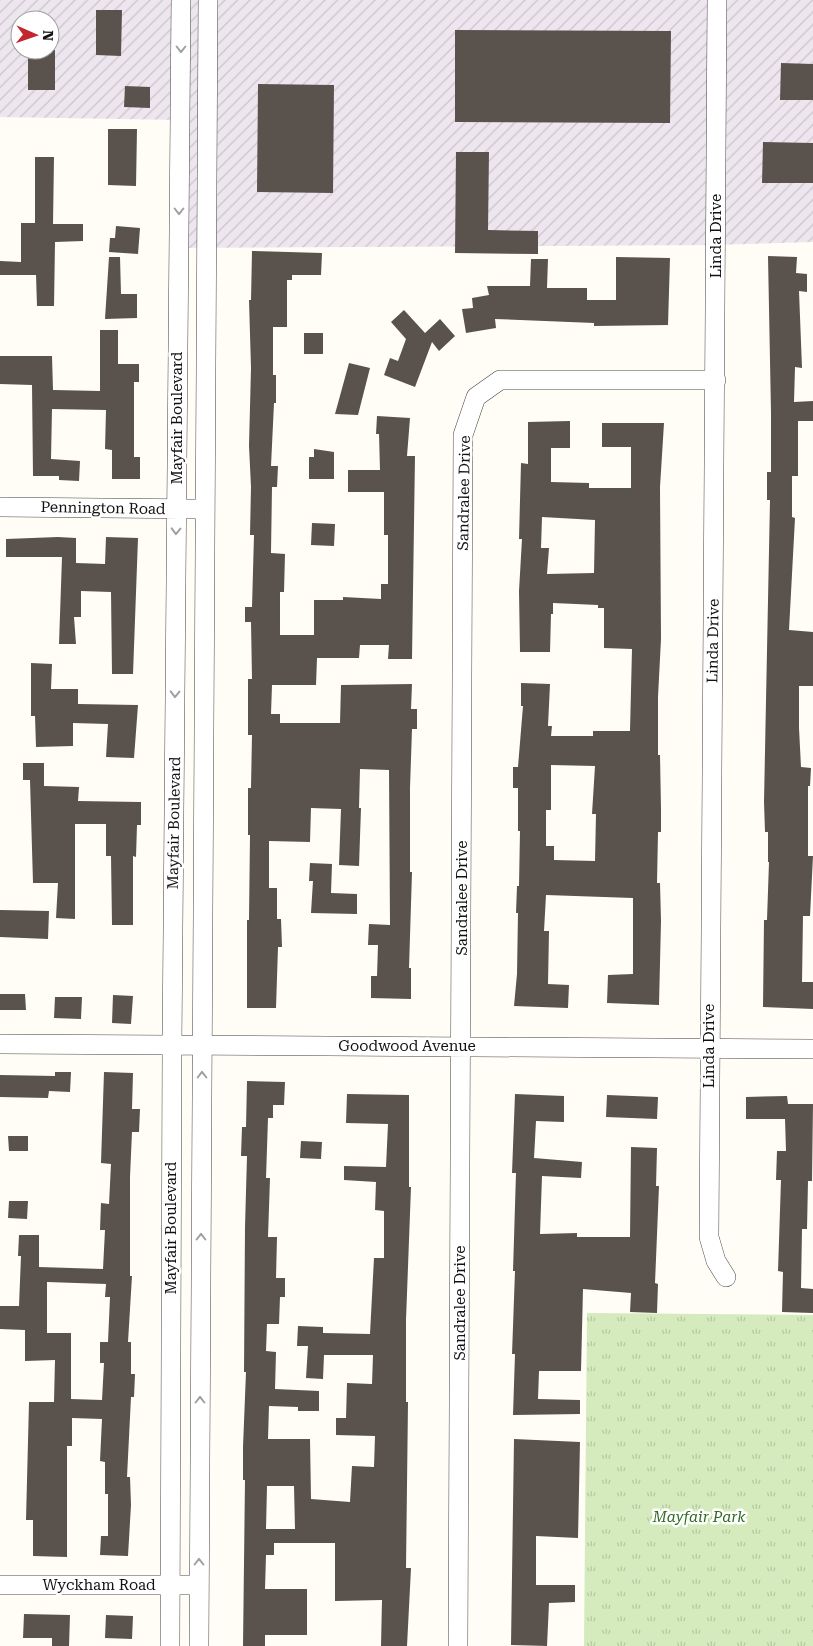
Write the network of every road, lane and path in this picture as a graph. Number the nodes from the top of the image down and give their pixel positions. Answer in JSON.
{"nodes":[{"id":1,"x":181,"y":0,"type":"edge"},
{"id":2,"x":208,"y":0,"type":"edge"},
{"id":3,"x":717,"y":0,"type":"edge"},
{"id":4,"x":716,"y":380,"type":"junction"},
{"id":5,"x":0,"y":507,"type":"edge"},
{"id":6,"x":177,"y":508,"type":"junction"},
{"id":7,"x":205,"y":509,"type":"junction"},
{"id":8,"x":0,"y":1044,"type":"edge"},
{"id":9,"x":172,"y":1045,"type":"junction"},
{"id":10,"x":202,"y":1045,"type":"junction"},
{"id":11,"x":462,"y":1047,"type":"junction"},
{"id":12,"x":709,"y":1048,"type":"junction"},
{"id":13,"x":813,"y":1049,"type":"edge"},
{"id":14,"x":726,"y":1277,"type":"dead end"},
{"id":15,"x":0,"y":1585,"type":"edge"},
{"id":16,"x":170,"y":1585,"type":"junction"},
{"id":17,"x":199,"y":1585,"type":"junction"},
{"id":18,"x":170,"y":1646,"type":"edge"},
{"id":19,"x":198,"y":1646,"type":"edge"},
{"id":20,"x":458,"y":1646,"type":"edge"}],
"edges":[{"from":1,"to":6,"type":"street","name":"Mayfair Boulevard","one_way":true},
{"from":2,"to":7,"type":"street","name":"Mayfair Boulevard"},
{"from":3,"to":4,"type":"street","name":"Linda Drive"},
{"from":4,"to":11,"type":"street","name":"Sandralee Drive"},
{"from":4,"to":12,"type":"street","name":"Linda Drive"},
{"from":5,"to":6,"type":"street","name":"Pennington Road"},
{"from":6,"to":7,"type":"street","name":"Pennington Road"},
{"from":6,"to":9,"type":"street","name":"Mayfair Boulevard","one_way":true},
{"from":7,"to":10,"type":"street","name":"Mayfair Boulevard"},
{"from":8,"to":9,"type":"street","name":"Goodwood Avenue"},
{"from":9,"to":10,"type":"street","name":"Goodwood Avenue"},
{"from":9,"to":16,"type":"street","name":"Mayfair Boulevard"},
{"from":10,"to":11,"type":"street","name":"Goodwood Avenue"},
{"from":17,"to":10,"type":"street","name":"Mayfair Boulevard","one_way":true},
{"from":11,"to":12,"type":"street","name":"Goodwood Avenue"},
{"from":11,"to":20,"type":"street","name":"Sandralee Drive"},
{"from":12,"to":13,"type":"street","name":"Goodwood Avenue"},
{"from":12,"to":14,"type":"street","name":"Linda Drive"},
{"from":15,"to":16,"type":"street","name":"Wyckham Road"},
{"from":16,"to":17,"type":"street","name":"Wyckham Road"},
{"from":16,"to":18,"type":"street","name":"Mayfair Boulevard"},
{"from":17,"to":19,"type":"street","name":"Mayfair Boulevard"}]}
